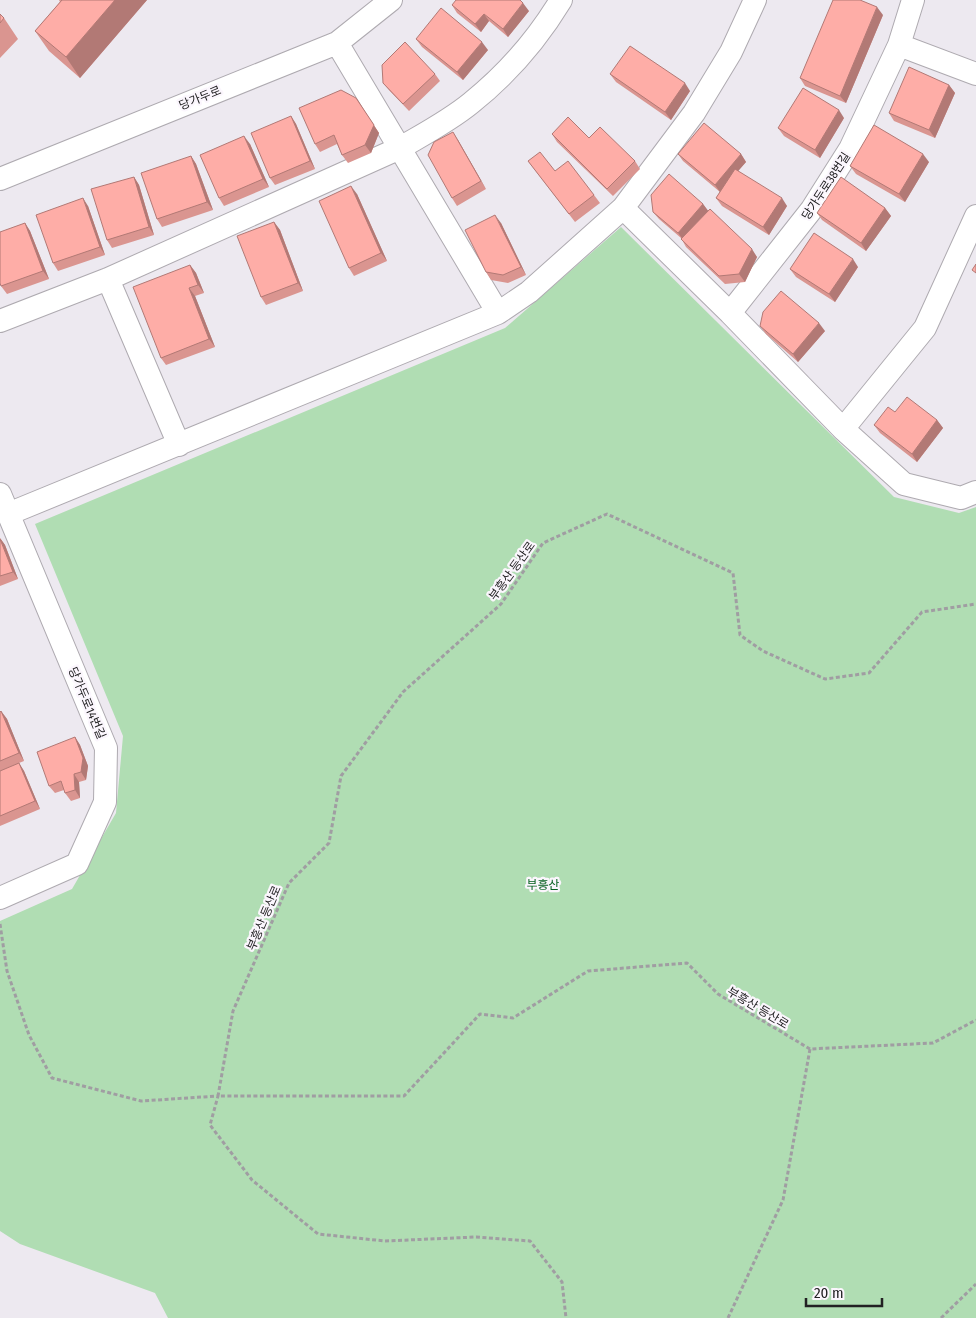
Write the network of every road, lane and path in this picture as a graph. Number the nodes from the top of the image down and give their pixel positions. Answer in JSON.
{"nodes":[{"id":1,"x":391,"y":0,"type":"edge"},
{"id":2,"x":561,"y":0,"type":"edge"},
{"id":3,"x":755,"y":0,"type":"edge"},
{"id":4,"x":913,"y":0,"type":"edge"},
{"id":5,"x":337,"y":43,"type":"junction"},
{"id":6,"x":899,"y":45,"type":"junction"},
{"id":7,"x":976,"y":74,"type":"edge"},
{"id":8,"x":400,"y":148,"type":"junction"},
{"id":9,"x":0,"y":179,"type":"edge"},
{"id":10,"x":622,"y":208,"type":"junction"},
{"id":11,"x":976,"y":216,"type":"edge"},
{"id":12,"x":108,"y":279,"type":"junction"},
{"id":13,"x":498,"y":313,"type":"junction"},
{"id":14,"x":730,"y":313,"type":"junction"},
{"id":15,"x":0,"y":321,"type":"edge"},
{"id":16,"x":843,"y":429,"type":"junction"},
{"id":17,"x":179,"y":445,"type":"junction"},
{"id":18,"x":976,"y":492,"type":"edge"},
{"id":19,"x":4,"y":504,"type":"edge"},
{"id":20,"x":976,"y":604,"type":"edge"},
{"id":21,"x":0,"y":898,"type":"edge"},
{"id":22,"x":0,"y":924,"type":"edge"},
{"id":23,"x":976,"y":1020,"type":"edge"},
{"id":24,"x":810,"y":1049,"type":"junction"},
{"id":25,"x":218,"y":1096,"type":"junction"},
{"id":26,"x":976,"y":1284,"type":"edge"},
{"id":27,"x":566,"y":1318,"type":"edge"},
{"id":28,"x":728,"y":1318,"type":"edge"},
{"id":29,"x":941,"y":1318,"type":"edge"}],
"edges":[{"from":1,"to":5,"type":"street","name":"당가두로"},
{"from":2,"to":8,"type":"street"},
{"from":3,"to":10,"type":"street"},
{"from":4,"to":6,"type":"street","name":"당가두로38번길"},
{"from":5,"to":8,"type":"street"},
{"from":5,"to":9,"type":"street","name":"당가두로"},
{"from":6,"to":7,"type":"street"},
{"from":6,"to":14,"type":"street","name":"당가두로38번길"},
{"from":8,"to":12,"type":"street"},
{"from":8,"to":13,"type":"street"},
{"from":10,"to":13,"type":"street"},
{"from":10,"to":14,"type":"street"},
{"from":11,"to":16,"type":"street"},
{"from":12,"to":15,"type":"street"},
{"from":12,"to":17,"type":"street"},
{"from":13,"to":17,"type":"street"},
{"from":14,"to":16,"type":"street"},
{"from":16,"to":18,"type":"street"},
{"from":17,"to":19,"type":"street"},
{"from":19,"to":21,"type":"street","name":"당가두로14번길"},
{"from":20,"to":25,"type":"path","name":"부흥산 등산로"},
{"from":22,"to":25,"type":"path","name":"부흥산 등산로"},
{"from":23,"to":24,"type":"path"},
{"from":24,"to":25,"type":"path","name":"부흥산 등산로"},
{"from":24,"to":28,"type":"path"},
{"from":25,"to":27,"type":"path","name":"부흥산 등산로"},
{"from":26,"to":29,"type":"path"}]}
